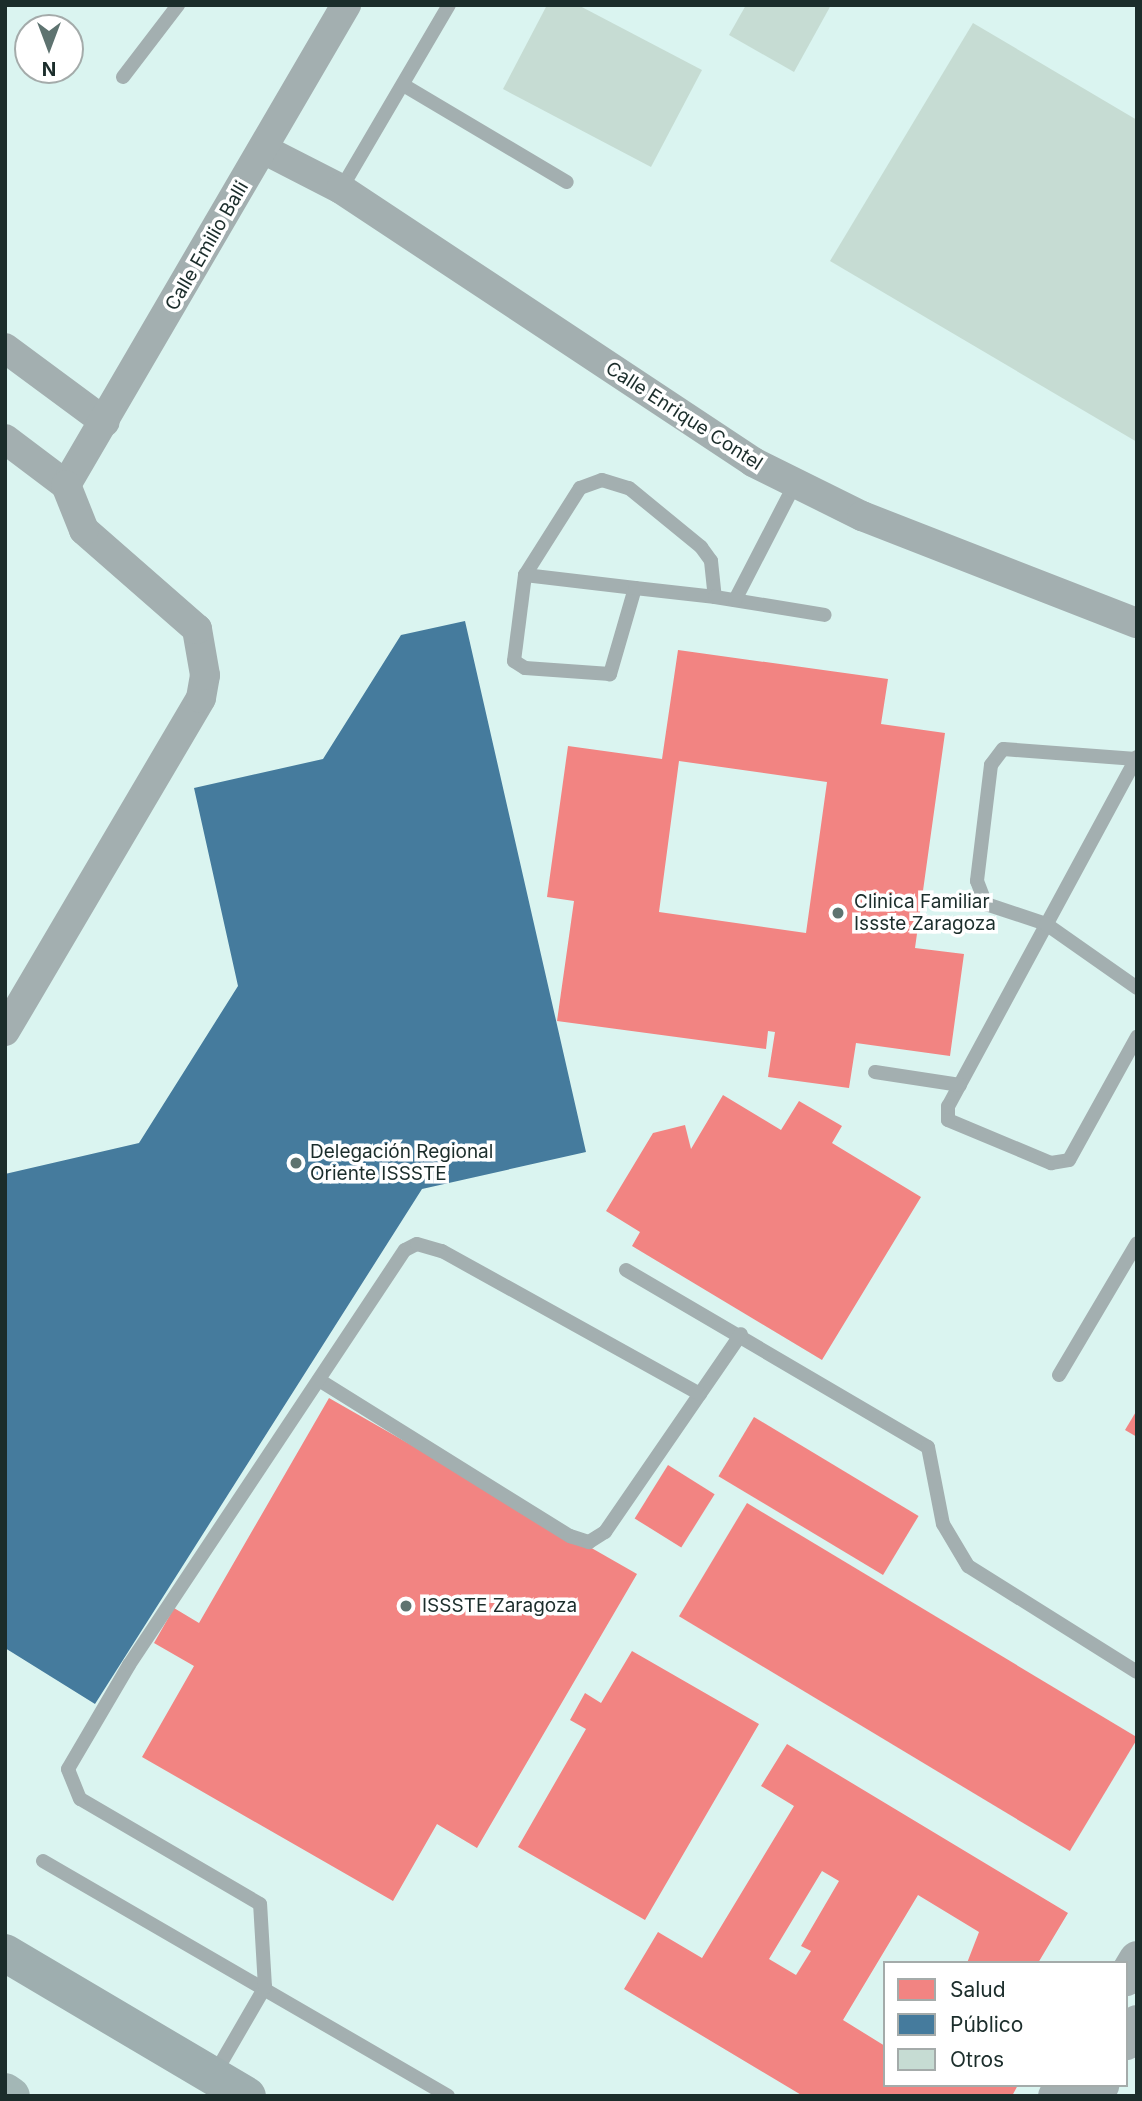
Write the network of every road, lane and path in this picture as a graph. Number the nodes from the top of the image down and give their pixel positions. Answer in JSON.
{"nodes":[{"id":1,"x":178,"y":5,"type":"edge"},
{"id":2,"x":346,"y":5,"type":"edge"},
{"id":3,"x":449,"y":5,"type":"edge"},
{"id":4,"x":123,"y":77,"type":"dead end"},
{"id":5,"x":405,"y":86,"type":"junction"},
{"id":6,"x":263,"y":149,"type":"junction"},
{"id":7,"x":567,"y":182,"type":"dead end"},
{"id":8,"x":341,"y":189,"type":"junction"},
{"id":9,"x":5,"y":348,"type":"edge"},
{"id":10,"x":105,"y":422,"type":"junction"},
{"id":11,"x":5,"y":439,"type":"edge"},
{"id":12,"x":795,"y":484,"type":"junction"},
{"id":13,"x":66,"y":485,"type":"junction"},
{"id":14,"x":525,"y":575,"type":"junction"},
{"id":15,"x":635,"y":588,"type":"junction"},
{"id":16,"x":715,"y":597,"type":"junction"},
{"id":17,"x":735,"y":600,"type":"junction"},
{"id":18,"x":825,"y":615,"type":"dead end"},
{"id":19,"x":1137,"y":623,"type":"edge"},
{"id":20,"x":1136,"y":758,"type":"edge"},
{"id":21,"x":1046,"y":924,"type":"junction"},
{"id":22,"x":1137,"y":988,"type":"edge"},
{"id":23,"x":5,"y":1031,"type":"edge"},
{"id":24,"x":1137,"y":1037,"type":"edge"},
{"id":25,"x":875,"y":1072,"type":"dead end"},
{"id":26,"x":960,"y":1084,"type":"junction"},
{"id":27,"x":1137,"y":1243,"type":"edge"},
{"id":28,"x":626,"y":1270,"type":"dead end"},
{"id":29,"x":741,"y":1334,"type":"junction"},
{"id":30,"x":1059,"y":1375,"type":"dead end"},
{"id":31,"x":319,"y":1380,"type":"junction"},
{"id":32,"x":700,"y":1394,"type":"junction"},
{"id":33,"x":1137,"y":1672,"type":"edge"},
{"id":34,"x":43,"y":1861,"type":"dead end"},
{"id":35,"x":5,"y":1952,"type":"edge"},
{"id":36,"x":265,"y":1987,"type":"junction"},
{"id":37,"x":213,"y":2076,"type":"junction"},
{"id":38,"x":5,"y":2092,"type":"edge"},
{"id":39,"x":11,"y":2096,"type":"edge"},
{"id":40,"x":247,"y":2096,"type":"edge"},
{"id":41,"x":448,"y":2096,"type":"edge"}],
"edges":[{"from":1,"to":4,"type":"lane"},
{"from":2,"to":6,"type":"street","name":"Calle Emilio Balli"},
{"from":3,"to":5,"type":"lane"},
{"from":5,"to":7,"type":"lane"},
{"from":5,"to":8,"type":"lane"},
{"from":6,"to":8,"type":"street","name":"Calle Enrique Contel"},
{"from":6,"to":10,"type":"street","name":"Calle Emilio Balli"},
{"from":8,"to":12,"type":"street","name":"Calle Enrique Contel"},
{"from":9,"to":10,"type":"street"},
{"from":10,"to":13,"type":"street","name":"Calle Emilio Balli"},
{"from":11,"to":13,"type":"street"},
{"from":12,"to":17,"type":"lane"},
{"from":12,"to":19,"type":"street","name":"Calle Enrique Contel"},
{"from":13,"to":23,"type":"street"},
{"from":14,"to":15,"type":"lane"},
{"from":14,"to":15,"type":"lane"},
{"from":14,"to":16,"type":"lane"},
{"from":15,"to":16,"type":"lane"},
{"from":16,"to":17,"type":"lane"},
{"from":17,"to":18,"type":"lane"},
{"from":20,"to":21,"type":"lane"},
{"from":20,"to":21,"type":"lane"},
{"from":21,"to":22,"type":"lane"},
{"from":21,"to":26,"type":"lane"},
{"from":24,"to":26,"type":"lane"},
{"from":25,"to":26,"type":"lane"},
{"from":27,"to":30,"type":"lane"},
{"from":28,"to":29,"type":"lane"},
{"from":29,"to":32,"type":"lane"},
{"from":29,"to":33,"type":"lane"},
{"from":31,"to":32,"type":"lane"},
{"from":31,"to":32,"type":"lane"},
{"from":31,"to":36,"type":"lane"},
{"from":34,"to":36,"type":"lane"},
{"from":35,"to":37,"type":"main road"},
{"from":36,"to":37,"type":"lane"},
{"from":36,"to":41,"type":"lane"},
{"from":37,"to":40,"type":"main road"},
{"from":38,"to":39,"type":"highway"}]}
